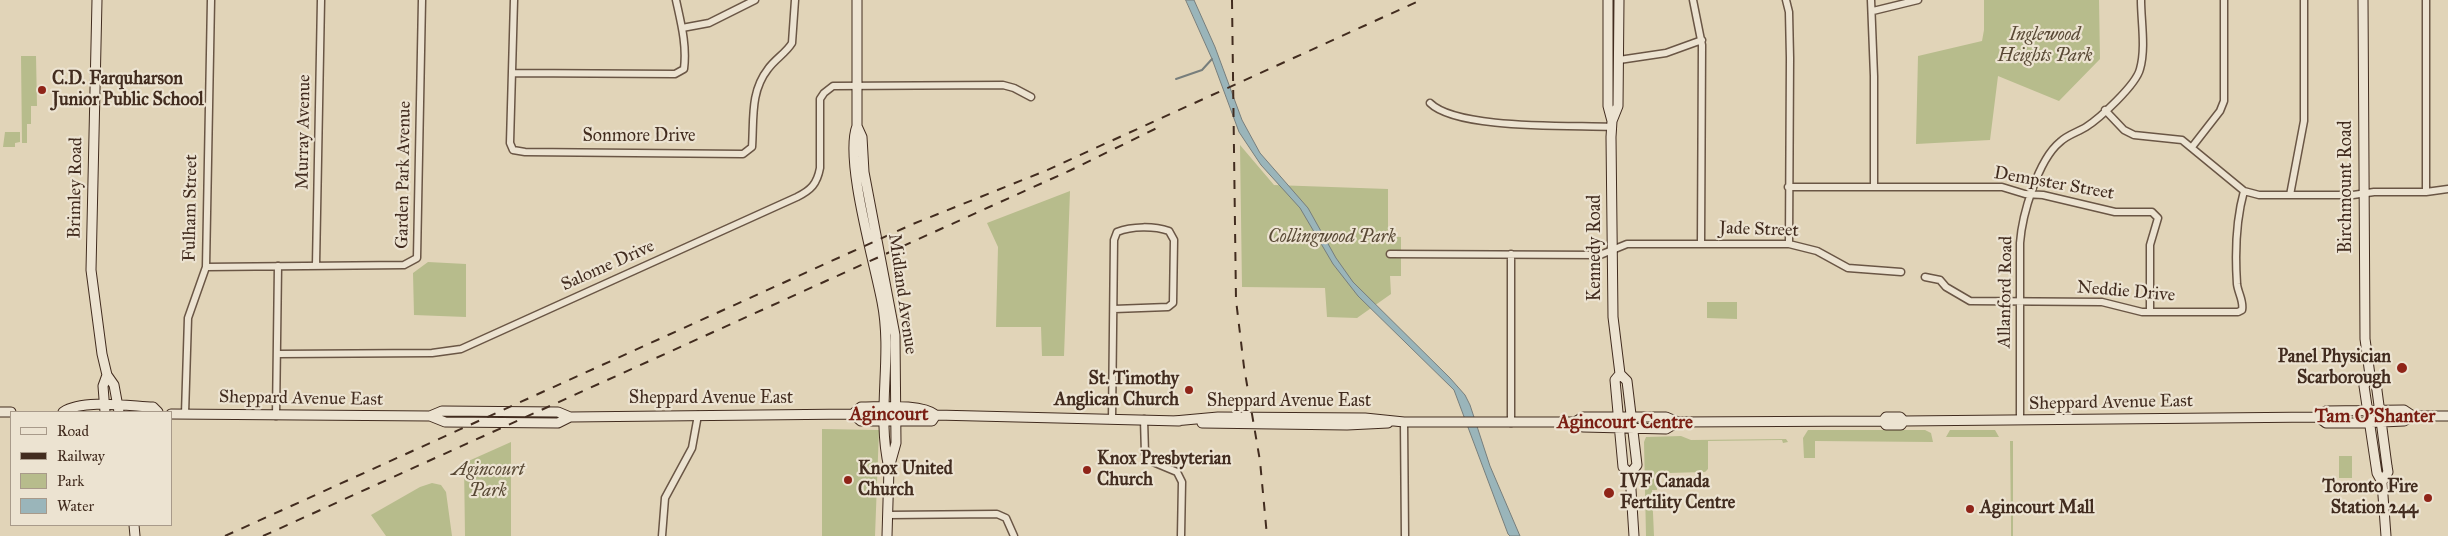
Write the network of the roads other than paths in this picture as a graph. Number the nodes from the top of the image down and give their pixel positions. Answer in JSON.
{"nodes":[{"id":1,"x":97,"y":0,"type":"edge"},
{"id":2,"x":211,"y":0,"type":"edge"},
{"id":3,"x":321,"y":0,"type":"edge"},
{"id":4,"x":422,"y":0,"type":"edge"},
{"id":5,"x":514,"y":0,"type":"edge"},
{"id":6,"x":676,"y":0,"type":"edge"},
{"id":7,"x":755,"y":0,"type":"edge"},
{"id":8,"x":795,"y":0,"type":"edge"},
{"id":9,"x":857,"y":0,"type":"edge"},
{"id":10,"x":1608,"y":0,"type":"edge"},
{"id":11,"x":1619,"y":0,"type":"edge"},
{"id":12,"x":1693,"y":0,"type":"edge"},
{"id":13,"x":1786,"y":0,"type":"edge"},
{"id":14,"x":1871,"y":0,"type":"edge"},
{"id":15,"x":1918,"y":0,"type":"edge"},
{"id":16,"x":2141,"y":0,"type":"edge"},
{"id":17,"x":2224,"y":0,"type":"edge"},
{"id":18,"x":2304,"y":0,"type":"edge"},
{"id":19,"x":2363,"y":0,"type":"edge"},
{"id":20,"x":2426,"y":0,"type":"edge"},
{"id":21,"x":1873,"y":11,"type":"junction"},
{"id":22,"x":682,"y":28,"type":"junction"},
{"id":23,"x":1702,"y":40,"type":"junction"},
{"id":24,"x":1619,"y":60,"type":"junction"},
{"id":25,"x":512,"y":73,"type":"junction"},
{"id":26,"x":857,"y":86,"type":"junction"},
{"id":27,"x":1031,"y":97,"type":"dead end"},
{"id":28,"x":1430,"y":102,"type":"dead end"},
{"id":29,"x":2105,"y":110,"type":"junction"},
{"id":30,"x":1612,"y":124,"type":"junction"},
{"id":31,"x":857,"y":126,"type":"junction"},
{"id":32,"x":2192,"y":147,"type":"junction"},
{"id":33,"x":1788,"y":187,"type":"junction"},
{"id":34,"x":1874,"y":187,"type":"junction"},
{"id":35,"x":2448,"y":188,"type":"edge"},
{"id":36,"x":2244,"y":191,"type":"junction"},
{"id":37,"x":2426,"y":192,"type":"junction"},
{"id":38,"x":2032,"y":194,"type":"junction"},
{"id":39,"x":2363,"y":194,"type":"junction"},
{"id":40,"x":2290,"y":195,"type":"junction"},
{"id":41,"x":1701,"y":243,"type":"junction"},
{"id":42,"x":1789,"y":244,"type":"junction"},
{"id":43,"x":1612,"y":250,"type":"junction"},
{"id":44,"x":1390,"y":254,"type":"dead end"},
{"id":45,"x":1511,"y":254,"type":"junction"},
{"id":46,"x":316,"y":265,"type":"junction"},
{"id":47,"x":278,"y":266,"type":"junction"},
{"id":48,"x":206,"y":267,"type":"junction"},
{"id":49,"x":1901,"y":272,"type":"dead end"},
{"id":50,"x":1925,"y":277,"type":"dead end"},
{"id":51,"x":2021,"y":302,"type":"junction"},
{"id":52,"x":1114,"y":309,"type":"junction"},
{"id":53,"x":2150,"y":312,"type":"junction"},
{"id":54,"x":278,"y":354,"type":"junction"},
{"id":55,"x":1620,"y":374,"type":"junction"},
{"id":56,"x":2370,"y":374,"type":"junction"},
{"id":57,"x":106,"y":375,"type":"junction"},
{"id":58,"x":883,"y":407,"type":"junction"},
{"id":59,"x":896,"y":408,"type":"junction"},
{"id":60,"x":105,"y":409,"type":"edge"},
{"id":61,"x":118,"y":409,"type":"edge"},
{"id":62,"x":2368,"y":410,"type":"junction"},
{"id":63,"x":64,"y":411,"type":"edge"},
{"id":64,"x":157,"y":411,"type":"edge"},
{"id":65,"x":2380,"y":411,"type":"junction"},
{"id":66,"x":172,"y":414,"type":"edge"},
{"id":67,"x":185,"y":414,"type":"junction"},
{"id":68,"x":853,"y":414,"type":"junction"},
{"id":69,"x":698,"y":415,"type":"junction"},
{"id":70,"x":936,"y":415,"type":"junction"},
{"id":71,"x":276,"y":416,"type":"junction"},
{"id":72,"x":2413,"y":416,"type":"junction"},
{"id":73,"x":2448,"y":416,"type":"edge"},
{"id":74,"x":1618,"y":417,"type":"junction"},
{"id":75,"x":1631,"y":417,"type":"junction"},
{"id":76,"x":2318,"y":417,"type":"junction"},
{"id":77,"x":1112,"y":419,"type":"junction"},
{"id":78,"x":1144,"y":419,"type":"junction"},
{"id":79,"x":882,"y":420,"type":"junction"},
{"id":80,"x":2020,"y":420,"type":"junction"},
{"id":81,"x":896,"y":421,"type":"junction"},
{"id":82,"x":1404,"y":422,"type":"junction"},
{"id":83,"x":1575,"y":422,"type":"junction"},
{"id":84,"x":1678,"y":422,"type":"junction"},
{"id":85,"x":2382,"y":422,"type":"junction"},
{"id":86,"x":1511,"y":423,"type":"junction"},
{"id":87,"x":2370,"y":423,"type":"junction"},
{"id":88,"x":1619,"y":428,"type":"junction"},
{"id":89,"x":1633,"y":428,"type":"junction"},
{"id":90,"x":889,"y":468,"type":"junction"},
{"id":91,"x":1630,"y":474,"type":"junction"},
{"id":92,"x":2382,"y":482,"type":"junction"},
{"id":93,"x":888,"y":514,"type":"junction"},
{"id":94,"x":662,"y":536,"type":"edge"},
{"id":95,"x":887,"y":536,"type":"edge"},
{"id":96,"x":1014,"y":536,"type":"edge"},
{"id":97,"x":1181,"y":536,"type":"edge"},
{"id":98,"x":1405,"y":536,"type":"edge"},
{"id":99,"x":1634,"y":536,"type":"edge"},
{"id":100,"x":2386,"y":536,"type":"edge"}],
"edges":[{"from":1,"to":57,"type":"main road","name":"Brimley Road"},
{"from":2,"to":48,"type":"street","name":"Fulham Street"},
{"from":3,"to":46,"type":"street","name":"Murray Avenue"},
{"from":4,"to":46,"type":"street","name":"Garden Park Avenue"},
{"from":5,"to":25,"type":"street","name":"Sonmore Drive"},
{"from":6,"to":22,"type":"street"},
{"from":7,"to":22,"type":"street"},
{"from":8,"to":25,"type":"street","name":"Sonmore Drive"},
{"from":9,"to":26,"type":"main road","name":"Midland Avenue"},
{"from":10,"to":30,"type":"main road","name":"Kennedy Road"},
{"from":11,"to":24,"type":"main road","name":"Kennedy Road"},
{"from":12,"to":23,"type":"street"},
{"from":13,"to":33,"type":"street"},
{"from":14,"to":21,"type":"street"},
{"from":15,"to":21,"type":"street"},
{"from":16,"to":29,"type":"street","name":"Allanford Road"},
{"from":17,"to":32,"type":"street"},
{"from":18,"to":40,"type":"street"},
{"from":19,"to":39,"type":"main road","name":"Birchmount Road"},
{"from":20,"to":37,"type":"street"},
{"from":21,"to":34,"type":"street"},
{"from":22,"to":25,"type":"street"},
{"from":23,"to":24,"type":"street"},
{"from":23,"to":41,"type":"street"},
{"from":24,"to":30,"type":"main road","name":"Kennedy Road"},
{"from":26,"to":27,"type":"street","name":"Salome Drive"},
{"from":26,"to":31,"type":"main road","name":"Midland Avenue"},
{"from":26,"to":54,"type":"street","name":"Salome Drive"},
{"from":28,"to":30,"type":"street"},
{"from":29,"to":32,"type":"street"},
{"from":29,"to":38,"type":"street","name":"Allanford Road"},
{"from":30,"to":43,"type":"main road","name":"Kennedy Road"},
{"from":31,"to":58,"type":"main road","name":"Midland Avenue"},
{"from":31,"to":59,"type":"main road","name":"Midland Avenue"},
{"from":32,"to":36,"type":"street"},
{"from":33,"to":34,"type":"street","name":"Dempster Street"},
{"from":33,"to":42,"type":"street"},
{"from":34,"to":38,"type":"street","name":"Dempster Street"},
{"from":35,"to":37,"type":"street"},
{"from":36,"to":40,"type":"street"},
{"from":36,"to":53,"type":"street","name":"Neddie Drive"},
{"from":37,"to":39,"type":"street"},
{"from":38,"to":51,"type":"street","name":"Allanford Road"},
{"from":38,"to":53,"type":"street","name":"Dempster Street"},
{"from":39,"to":40,"type":"street"},
{"from":39,"to":56,"type":"main road","name":"Birchmount Road"},
{"from":41,"to":42,"type":"street","name":"Jade Street"},
{"from":41,"to":43,"type":"street","name":"Jade Street"},
{"from":42,"to":49,"type":"street","name":"Jade Street"},
{"from":43,"to":45,"type":"street","name":"Jade Street"},
{"from":43,"to":55,"type":"main road","name":"Kennedy Road"},
{"from":44,"to":45,"type":"street","name":"Jade Street"},
{"from":45,"to":86,"type":"street"},
{"from":46,"to":47,"type":"street","name":"Garden Park Avenue"},
{"from":47,"to":48,"type":"street","name":"Garden Park Avenue"},
{"from":47,"to":54,"type":"street"},
{"from":48,"to":67,"type":"street","name":"Fulham Street"},
{"from":50,"to":51,"type":"street","name":"Neddie Drive"},
{"from":51,"to":53,"type":"street","name":"Neddie Drive"},
{"from":51,"to":80,"type":"street","name":"Allanford Road"},
{"from":52,"to":52,"type":"street"},
{"from":52,"to":77,"type":"street"},
{"from":54,"to":71,"type":"street"},
{"from":55,"to":74,"type":"main road","name":"Kennedy Road"},
{"from":55,"to":75,"type":"main road","name":"Kennedy Road"},
{"from":56,"to":62,"type":"main road","name":"Birchmount Road"},
{"from":56,"to":65,"type":"main road","name":"Birchmount Road"},
{"from":57,"to":60,"type":"main road","name":"Brimley Road"},
{"from":57,"to":61,"type":"main road","name":"Brimley Road"},
{"from":58,"to":59,"type":"main road","name":"Sheppard Avenue East"},
{"from":58,"to":68,"type":"main road","name":"Sheppard Avenue East"},
{"from":58,"to":79,"type":"main road","name":"Midland Avenue"},
{"from":59,"to":70,"type":"main road","name":"Sheppard Avenue East"},
{"from":59,"to":81,"type":"main road","name":"Midland Avenue"},
{"from":60,"to":61,"type":"main road"},
{"from":60,"to":63,"type":"main road"},
{"from":61,"to":64,"type":"main road"},
{"from":62,"to":65,"type":"main road","name":"Sheppard Avenue East"},
{"from":62,"to":76,"type":"main road","name":"Sheppard Avenue East"},
{"from":62,"to":87,"type":"main road","name":"Birchmount Road"},
{"from":65,"to":72,"type":"main road","name":"Sheppard Avenue East"},
{"from":65,"to":85,"type":"main road","name":"Birchmount Road"},
{"from":66,"to":67,"type":"main road","name":"Sheppard Avenue East"},
{"from":67,"to":71,"type":"main road","name":"Sheppard Avenue East"},
{"from":68,"to":69,"type":"main road","name":"Sheppard Avenue East"},
{"from":68,"to":79,"type":"main road","name":"Sheppard Avenue East"},
{"from":69,"to":71,"type":"main road","name":"Sheppard Avenue East"},
{"from":69,"to":94,"type":"street"},
{"from":70,"to":77,"type":"main road","name":"Sheppard Avenue East"},
{"from":70,"to":81,"type":"main road","name":"Sheppard Avenue East"},
{"from":72,"to":73,"type":"main road","name":"Sheppard Avenue East"},
{"from":72,"to":85,"type":"main road","name":"Sheppard Avenue East"},
{"from":74,"to":75,"type":"main road","name":"Sheppard Avenue East"},
{"from":74,"to":83,"type":"main road","name":"Sheppard Avenue East"},
{"from":74,"to":88,"type":"main road","name":"Kennedy Road"},
{"from":75,"to":84,"type":"main road","name":"Sheppard Avenue East"},
{"from":75,"to":89,"type":"main road","name":"Kennedy Road"},
{"from":76,"to":80,"type":"main road","name":"Sheppard Avenue East"},
{"from":76,"to":87,"type":"main road","name":"Sheppard Avenue East"},
{"from":77,"to":78,"type":"main road","name":"Sheppard Avenue East"},
{"from":78,"to":82,"type":"main road","name":"Sheppard Avenue East"},
{"from":78,"to":97,"type":"street"},
{"from":79,"to":81,"type":"main road","name":"Sheppard Avenue East"},
{"from":79,"to":90,"type":"main road","name":"Midland Avenue"},
{"from":80,"to":84,"type":"main road","name":"Sheppard Avenue East"},
{"from":81,"to":90,"type":"main road","name":"Midland Avenue"},
{"from":82,"to":86,"type":"main road","name":"Sheppard Avenue East"},
{"from":82,"to":98,"type":"street"},
{"from":83,"to":86,"type":"main road","name":"Sheppard Avenue East"},
{"from":83,"to":88,"type":"main road","name":"Sheppard Avenue East"},
{"from":84,"to":89,"type":"main road","name":"Sheppard Avenue East"},
{"from":85,"to":87,"type":"main road","name":"Sheppard Avenue East"},
{"from":85,"to":92,"type":"main road","name":"Birchmount Road"},
{"from":87,"to":92,"type":"main road","name":"Birchmount Road"},
{"from":88,"to":89,"type":"main road","name":"Sheppard Avenue East"},
{"from":88,"to":91,"type":"main road","name":"Kennedy Road"},
{"from":89,"to":91,"type":"main road","name":"Kennedy Road"},
{"from":90,"to":93,"type":"main road","name":"Midland Avenue"},
{"from":91,"to":99,"type":"main road","name":"Kennedy Road"},
{"from":92,"to":100,"type":"main road","name":"Birchmount Road"},
{"from":93,"to":95,"type":"main road","name":"Midland Avenue"},
{"from":93,"to":96,"type":"street"}]}
